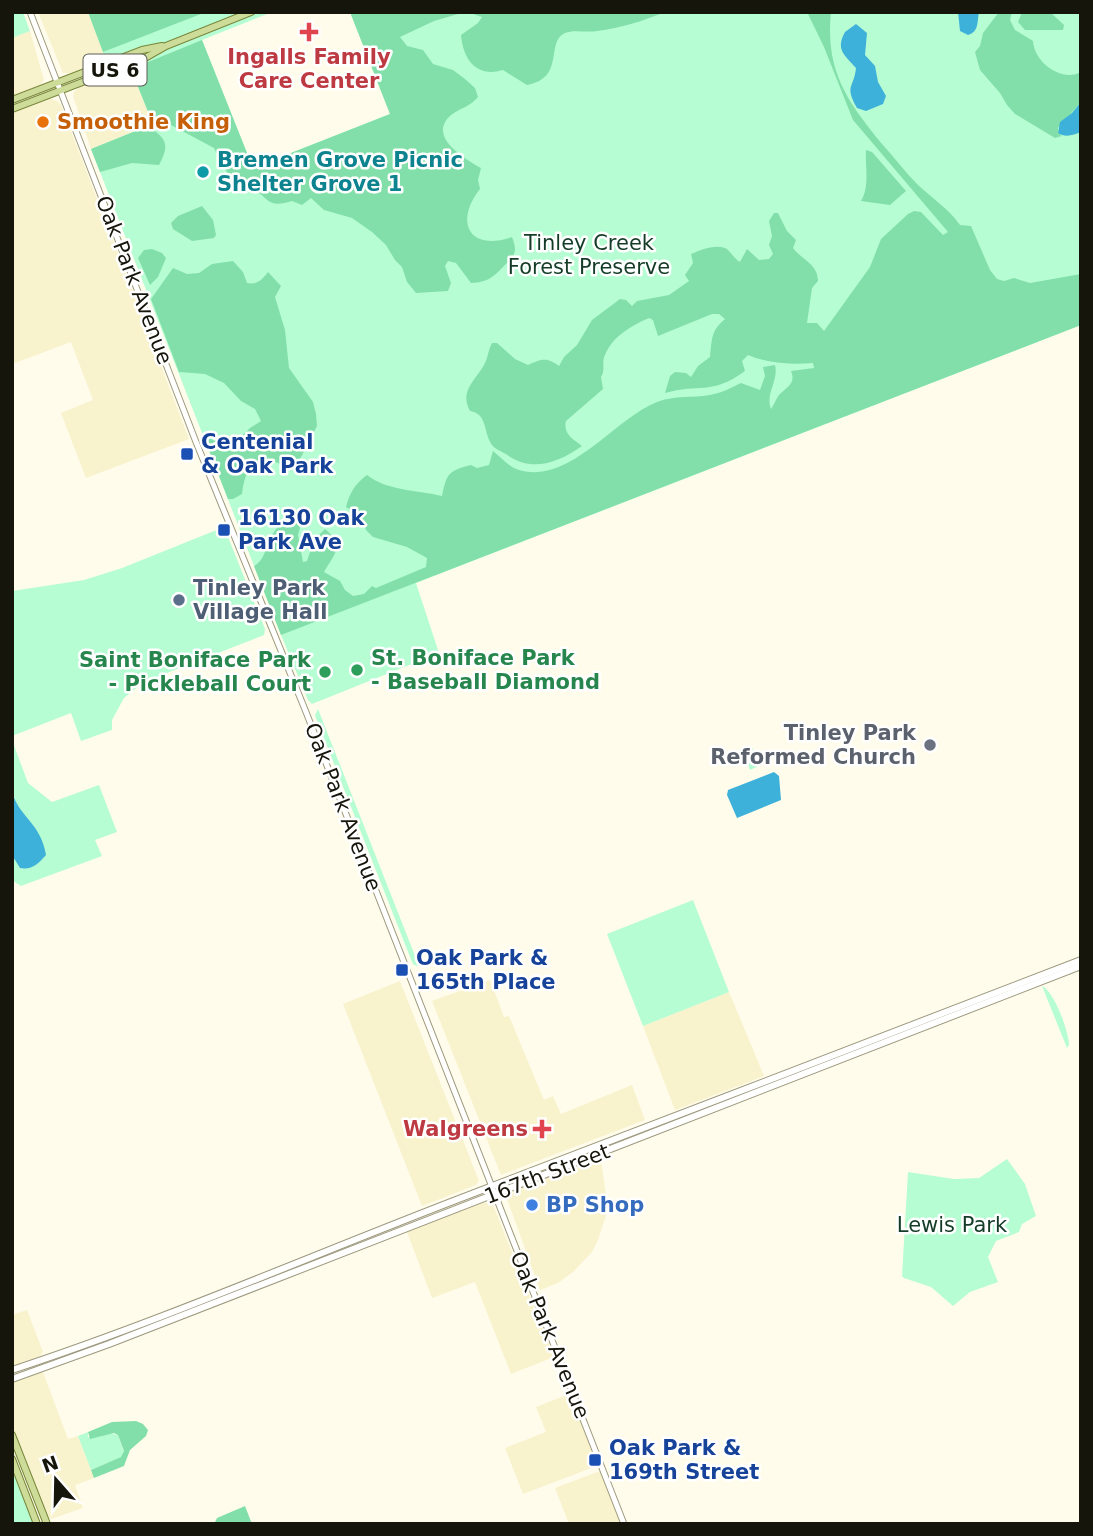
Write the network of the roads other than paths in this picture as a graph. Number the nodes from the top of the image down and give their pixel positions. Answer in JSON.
{"nodes":[{"id":1,"x":30,"y":12,"type":"edge"},
{"id":2,"x":251,"y":12,"type":"edge"},
{"id":3,"x":166,"y":46,"type":"junction"},
{"id":4,"x":58,"y":82,"type":"junction"},
{"id":5,"x":61,"y":90,"type":"junction"},
{"id":6,"x":12,"y":100,"type":"edge"},
{"id":7,"x":12,"y":109,"type":"edge"},
{"id":8,"x":1081,"y":960,"type":"edge"},
{"id":9,"x":1081,"y":966,"type":"edge"},
{"id":10,"x":492,"y":1190,"type":"junction"},
{"id":11,"x":12,"y":1370,"type":"edge"},
{"id":12,"x":12,"y":1378,"type":"edge"},
{"id":13,"x":12,"y":1435,"type":"edge"},
{"id":14,"x":12,"y":1459,"type":"edge"},
{"id":15,"x":37,"y":1524,"type":"edge"},
{"id":16,"x":47,"y":1524,"type":"edge"},
{"id":17,"x":624,"y":1524,"type":"edge"}],
"edges":[{"from":1,"to":4,"type":"street","name":"Oak Park Avenue"},
{"from":2,"to":3,"type":"main road","number":"US 6"},
{"from":3,"to":4,"type":"main road","number":"US 6"},
{"from":3,"to":5,"type":"main road","number":"US 6"},
{"from":4,"to":5,"type":"street","name":"Oak Park Avenue"},
{"from":4,"to":6,"type":"main road","number":"US 6"},
{"from":5,"to":7,"type":"main road","number":"US 6"},
{"from":5,"to":10,"type":"street","name":"Oak Park Avenue"},
{"from":8,"to":10,"type":"main road","name":"167th Street"},
{"from":9,"to":10,"type":"main road","name":"167th Street"},
{"from":10,"to":11,"type":"main road","name":"167th Street"},
{"from":10,"to":12,"type":"main road","name":"167th Street"},
{"from":10,"to":17,"type":"street","name":"Oak Park Avenue"},
{"from":13,"to":16,"type":"main road"},
{"from":14,"to":15,"type":"main road"}]}
